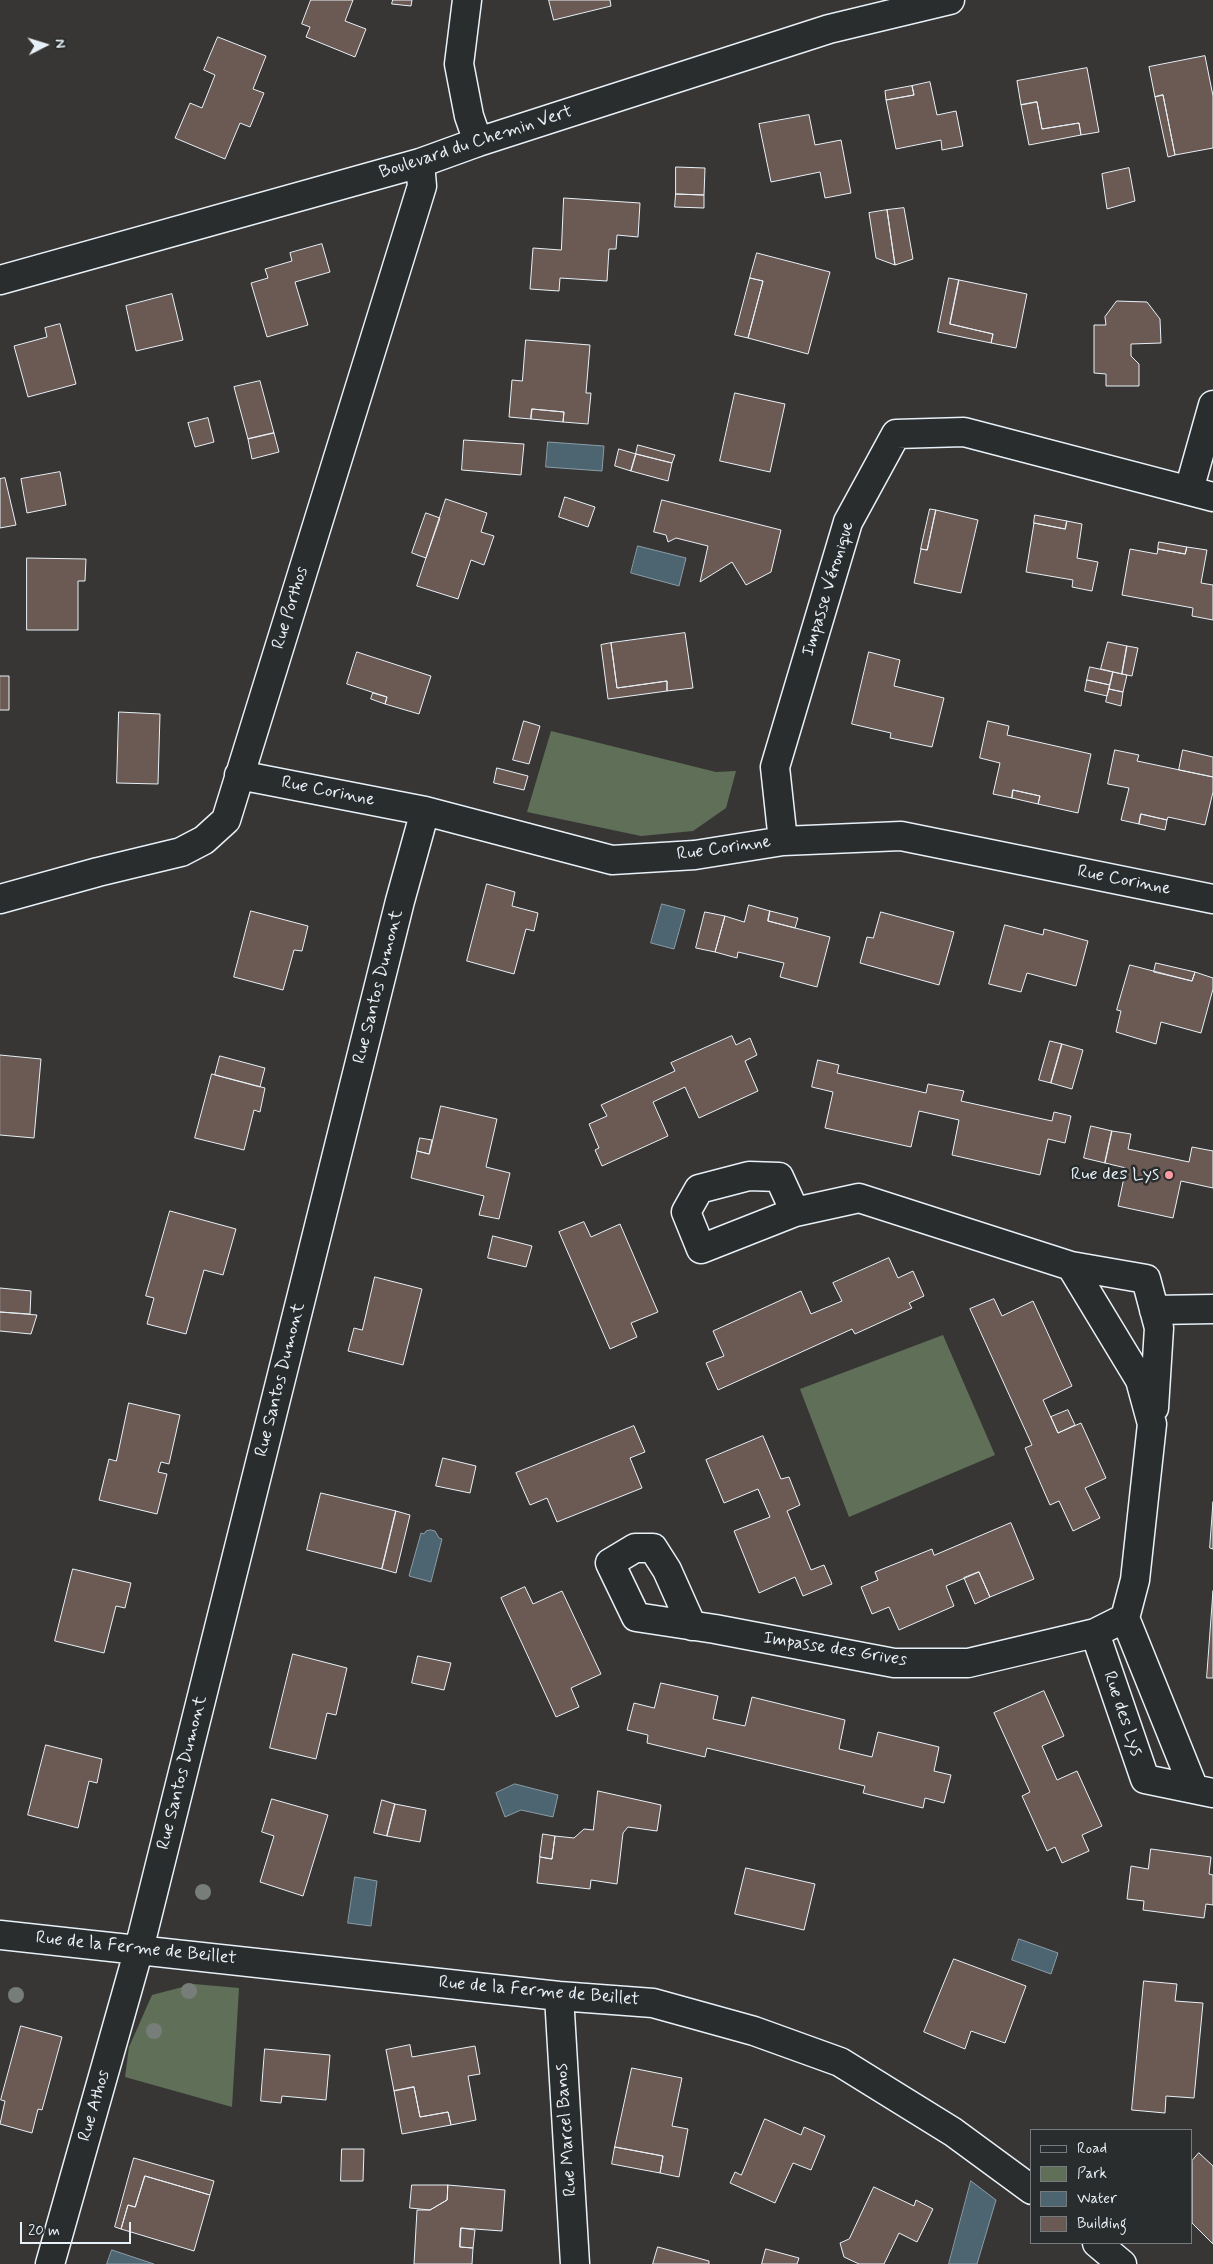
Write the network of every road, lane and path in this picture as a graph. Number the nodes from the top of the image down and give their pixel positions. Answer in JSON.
{"nodes":[{"id":1,"x":468,"y":0,"type":"edge"},
{"id":2,"x":950,"y":0,"type":"edge"},
{"id":3,"x":478,"y":142,"type":"junction"},
{"id":4,"x":420,"y":163,"type":"junction"},
{"id":5,"x":0,"y":280,"type":"edge"},
{"id":6,"x":1213,"y":405,"type":"edge"},
{"id":7,"x":1201,"y":493,"type":"edge"},
{"id":8,"x":239,"y":775,"type":"junction"},
{"id":9,"x":425,"y":811,"type":"junction"},
{"id":10,"x":783,"y":841,"type":"junction"},
{"id":11,"x":0,"y":899,"type":"edge"},
{"id":12,"x":1213,"y":899,"type":"edge"},
{"id":13,"x":795,"y":1212,"type":"dead end"},
{"id":14,"x":1071,"y":1266,"type":"junction"},
{"id":15,"x":1213,"y":1309,"type":"edge"},
{"id":16,"x":1154,"y":1310,"type":"junction"},
{"id":17,"x":1152,"y":1424,"type":"junction"},
{"id":18,"x":1125,"y":1618,"type":"junction"},
{"id":19,"x":692,"y":1626,"type":"dead end"},
{"id":20,"x":1095,"y":1633,"type":"junction"},
{"id":21,"x":1204,"y":1791,"type":"edge"},
{"id":22,"x":0,"y":1935,"type":"edge"},
{"id":23,"x":139,"y":1949,"type":"junction"},
{"id":24,"x":559,"y":1996,"type":"junction"},
{"id":25,"x":1030,"y":2189,"type":"edge"},
{"id":26,"x":1098,"y":2244,"type":"edge"},
{"id":27,"x":1120,"y":2263,"type":"edge"},
{"id":28,"x":50,"y":2264,"type":"edge"},
{"id":29,"x":575,"y":2264,"type":"edge"}],
"edges":[{"from":1,"to":3,"type":"street"},
{"from":2,"to":3,"type":"street","name":"Boulevard du Chemin Vert"},
{"from":3,"to":4,"type":"street","name":"Boulevard du Chemin Vert"},
{"from":4,"to":5,"type":"street","name":"Boulevard du Chemin Vert"},
{"from":4,"to":8,"type":"street","name":"Rue Porthos"},
{"from":6,"to":7,"type":"street","name":"Impasse Véronique"},
{"from":7,"to":10,"type":"street","name":"Impasse Véronique"},
{"from":8,"to":9,"type":"street","name":"Rue Corinne"},
{"from":8,"to":11,"type":"street","name":"Rue Porthos"},
{"from":9,"to":10,"type":"street","name":"Rue Corinne"},
{"from":9,"to":23,"type":"street","name":"Rue Santos Dumont"},
{"from":10,"to":12,"type":"street","name":"Rue Corinne"},
{"from":13,"to":14,"type":"street"},
{"from":14,"to":16,"type":"street"},
{"from":14,"to":17,"type":"street"},
{"from":15,"to":16,"type":"street"},
{"from":16,"to":17,"type":"street"},
{"from":17,"to":18,"type":"street"},
{"from":18,"to":20,"type":"street"},
{"from":18,"to":21,"type":"street","name":"Rue des Lys"},
{"from":19,"to":20,"type":"street","name":"Impasse des Grives"},
{"from":20,"to":21,"type":"street","name":"Rue des Lys"},
{"from":22,"to":23,"type":"street","name":"Rue de la Ferme de Beillet"},
{"from":23,"to":24,"type":"street","name":"Rue de la Ferme de Beillet"},
{"from":23,"to":28,"type":"street","name":"Rue Athos"},
{"from":24,"to":25,"type":"street","name":"Rue de la Ferme de Beillet"},
{"from":24,"to":29,"type":"street","name":"Rue Marcel Banos"},
{"from":26,"to":27,"type":"street"}]}
